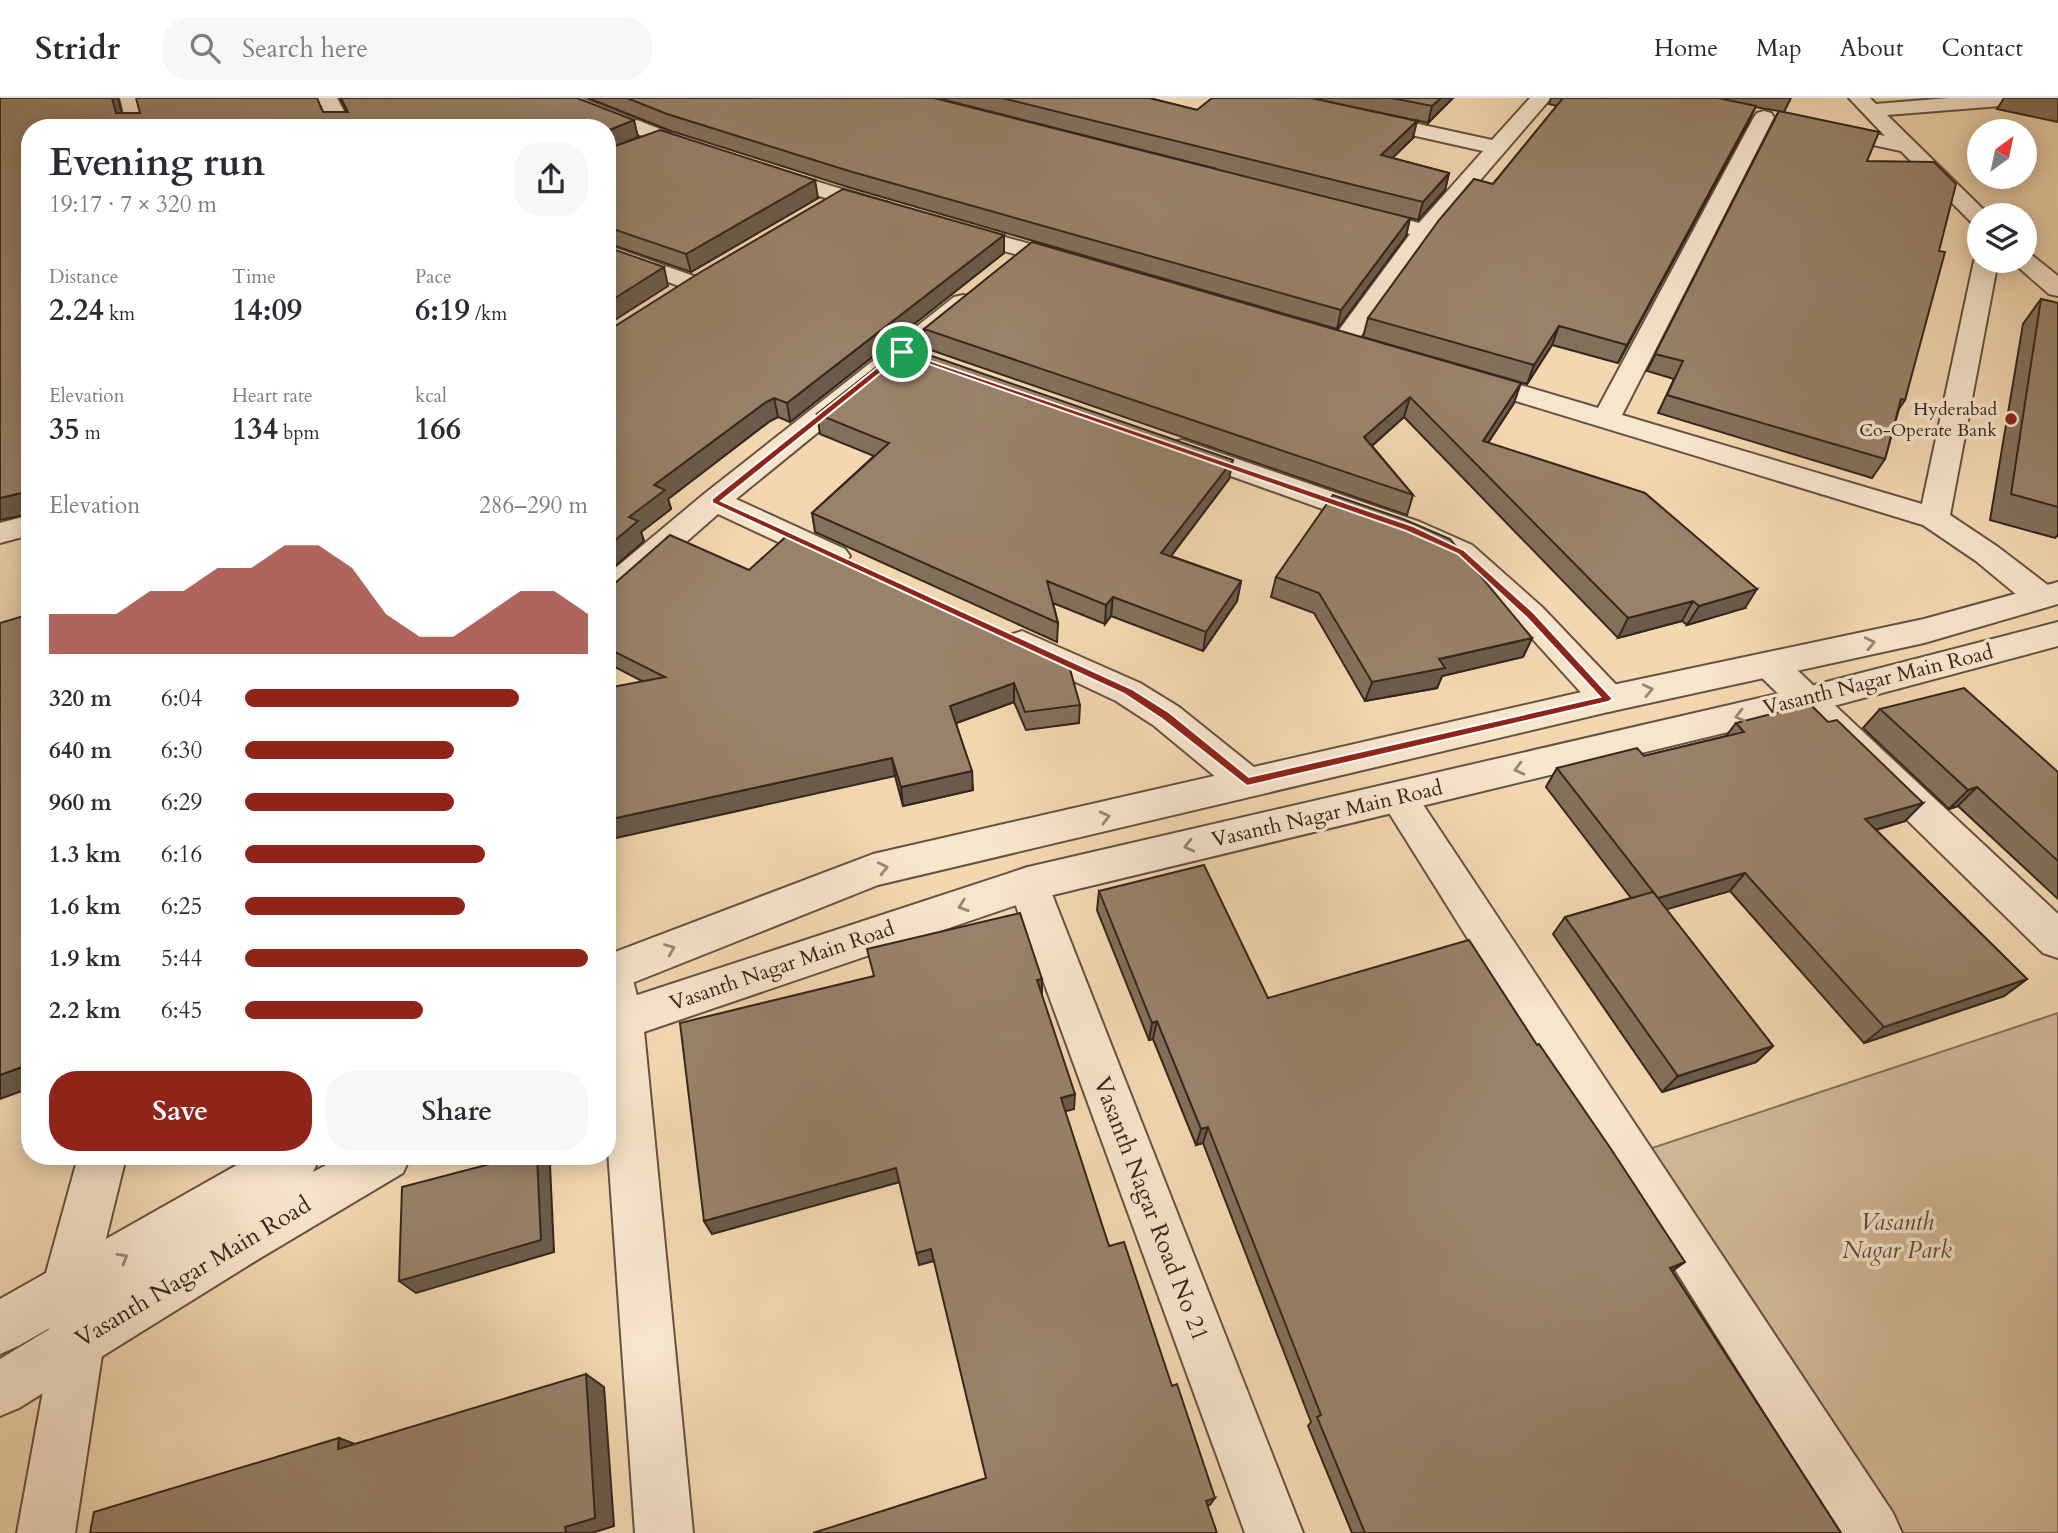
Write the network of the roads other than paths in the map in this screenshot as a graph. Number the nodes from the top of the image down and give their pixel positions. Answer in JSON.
{"nodes":[{"id":1,"x":130,"y":98,"type":"edge"},
{"id":2,"x":327,"y":98,"type":"edge"},
{"id":3,"x":563,"y":98,"type":"edge"},
{"id":4,"x":1272,"y":98,"type":"edge"},
{"id":5,"x":1541,"y":98,"type":"edge"},
{"id":6,"x":2014,"y":99,"type":"edge"},
{"id":7,"x":1866,"y":104,"type":"edge"},
{"id":8,"x":1738,"y":112,"type":"edge"},
{"id":9,"x":135,"y":119,"type":"edge"},
{"id":10,"x":338,"y":119,"type":"edge"},
{"id":11,"x":1804,"y":125,"type":"edge"},
{"id":12,"x":663,"y":137,"type":"junction"},
{"id":13,"x":689,"y":146,"type":"edge"},
{"id":14,"x":1910,"y":147,"type":"junction"},
{"id":15,"x":1498,"y":148,"type":"junction"},
{"id":16,"x":616,"y":156,"type":"edge"},
{"id":17,"x":740,"y":164,"type":"edge"},
{"id":18,"x":842,"y":196,"type":"junction"},
{"id":19,"x":1967,"y":204,"type":"edge"},
{"id":20,"x":819,"y":210,"type":"edge"},
{"id":21,"x":1344,"y":211,"type":"edge"},
{"id":22,"x":1424,"y":231,"type":"junction"},
{"id":23,"x":1027,"y":250,"type":"junction"},
{"id":24,"x":616,"y":255,"type":"edge"},
{"id":25,"x":1006,"y":267,"type":"edge"},
{"id":26,"x":1093,"y":269,"type":"edge"},
{"id":27,"x":2040,"y":269,"type":"edge"},
{"id":28,"x":716,"y":271,"type":"edge"},
{"id":29,"x":1984,"y":273,"type":"edge"},
{"id":30,"x":693,"y":284,"type":"junction"},
{"id":31,"x":985,"y":284,"type":"edge"},
{"id":32,"x":2058,"y":289,"type":"edge"},
{"id":33,"x":671,"y":298,"type":"edge"},
{"id":34,"x":1318,"y":333,"type":"edge"},
{"id":35,"x":1344,"y":341,"type":"junction"},
{"id":36,"x":1370,"y":349,"type":"edge"},
{"id":37,"x":1449,"y":372,"type":"edge"},
{"id":38,"x":1606,"y":418,"type":"junction"},
{"id":39,"x":1149,"y":438,"type":"edge"},
{"id":40,"x":715,"y":501,"type":"junction"},
{"id":41,"x":1934,"y":518,"type":"junction"},
{"id":42,"x":21,"y":528,"type":"edge"},
{"id":43,"x":0,"y":534,"type":"edge"},
{"id":44,"x":865,"y":570,"type":"edge"},
{"id":45,"x":616,"y":585,"type":"edge"},
{"id":46,"x":2052,"y":600,"type":"edge"},
{"id":47,"x":990,"y":628,"type":"edge"},
{"id":48,"x":2058,"y":634,"type":"edge"},
{"id":49,"x":1770,"y":665,"type":"junction"},
{"id":50,"x":1608,"y":699,"type":"junction"},
{"id":51,"x":1807,"y":700,"type":"junction"},
{"id":52,"x":1247,"y":782,"type":"junction"},
{"id":53,"x":1399,"y":798,"type":"junction"},
{"id":54,"x":1028,"y":884,"type":"junction"},
{"id":55,"x":2058,"y":940,"type":"edge"},
{"id":56,"x":616,"y":997,"type":"edge"},
{"id":57,"x":616,"y":998,"type":"edge"},
{"id":58,"x":616,"y":1040,"type":"edge"},
{"id":59,"x":100,"y":1165,"type":"edge"},
{"id":60,"x":282,"y":1165,"type":"edge"},
{"id":61,"x":372,"y":1165,"type":"edge"},
{"id":62,"x":67,"y":1291,"type":"junction"},
{"id":63,"x":0,"y":1328,"type":"edge"},
{"id":64,"x":78,"y":1342,"type":"junction"},
{"id":65,"x":0,"y":1390,"type":"edge"},
{"id":66,"x":46,"y":1533,"type":"edge"},
{"id":67,"x":664,"y":1533,"type":"edge"},
{"id":68,"x":1274,"y":1533,"type":"edge"},
{"id":69,"x":1873,"y":1533,"type":"edge"}],
"edges":[{"from":1,"to":9,"type":"street"},
{"from":2,"to":10,"type":"street"},
{"from":3,"to":12,"type":"street"},
{"from":4,"to":15,"type":"street"},
{"from":5,"to":15,"type":"street"},
{"from":6,"to":7,"type":"street"},
{"from":7,"to":14,"type":"street"},
{"from":8,"to":38,"type":"street"},
{"from":11,"to":14,"type":"street"},
{"from":12,"to":13,"type":"street"},
{"from":12,"to":16,"type":"street"},
{"from":14,"to":19,"type":"street"},
{"from":15,"to":22,"type":"street"},
{"from":17,"to":18,"type":"street"},
{"from":18,"to":20,"type":"street"},
{"from":18,"to":23,"type":"street"},
{"from":21,"to":22,"type":"street"},
{"from":22,"to":35,"type":"street"},
{"from":23,"to":25,"type":"street"},
{"from":23,"to":26,"type":"street"},
{"from":24,"to":30,"type":"street"},
{"from":27,"to":32,"type":"street"},
{"from":28,"to":30,"type":"street"},
{"from":29,"to":41,"type":"street"},
{"from":30,"to":33,"type":"street"},
{"from":31,"to":40,"type":"street"},
{"from":34,"to":35,"type":"street"},
{"from":35,"to":36,"type":"street"},
{"from":37,"to":38,"type":"street"},
{"from":38,"to":41,"type":"street"},
{"from":39,"to":50,"type":"street"},
{"from":40,"to":44,"type":"street"},
{"from":40,"to":45,"type":"street"},
{"from":41,"to":46,"type":"street"},
{"from":42,"to":43,"type":"street"},
{"from":49,"to":46,"type":"street","name":"Vasanth Nagar Main Road","one_way":true},
{"from":47,"to":52,"type":"street"},
{"from":48,"to":51,"type":"street","name":"Vasanth Nagar Main Road"},
{"from":50,"to":49,"type":"street","name":"Vasanth Nagar Main Road","one_way":true},
{"from":49,"to":51,"type":"street"},
{"from":50,"to":52,"type":"street","name":"Vasanth Nagar Main Road"},
{"from":51,"to":53,"type":"street","name":"Vasanth Nagar Main Road","one_way":true},
{"from":51,"to":55,"type":"street"},
{"from":56,"to":52,"type":"street","name":"Vasanth Nagar Main Road","one_way":true},
{"from":53,"to":54,"type":"street","name":"Vasanth Nagar Main Road","one_way":true},
{"from":53,"to":69,"type":"street"},
{"from":54,"to":57,"type":"street","name":"Vasanth Nagar Main Road","one_way":true},
{"from":54,"to":68,"type":"street","name":"Vasanth Nagar Road No 21"},
{"from":58,"to":67,"type":"street"},
{"from":59,"to":62,"type":"street"},
{"from":62,"to":60,"type":"street","name":"Vasanth Nagar Main Road","one_way":true},
{"from":61,"to":64,"type":"street","name":"Vasanth Nagar Main Road"},
{"from":62,"to":63,"type":"street","name":"Vasanth Nagar Main Road"},
{"from":62,"to":64,"type":"street"},
{"from":64,"to":65,"type":"street","name":"Vasanth Nagar Main Road"},
{"from":64,"to":66,"type":"street"}]}
